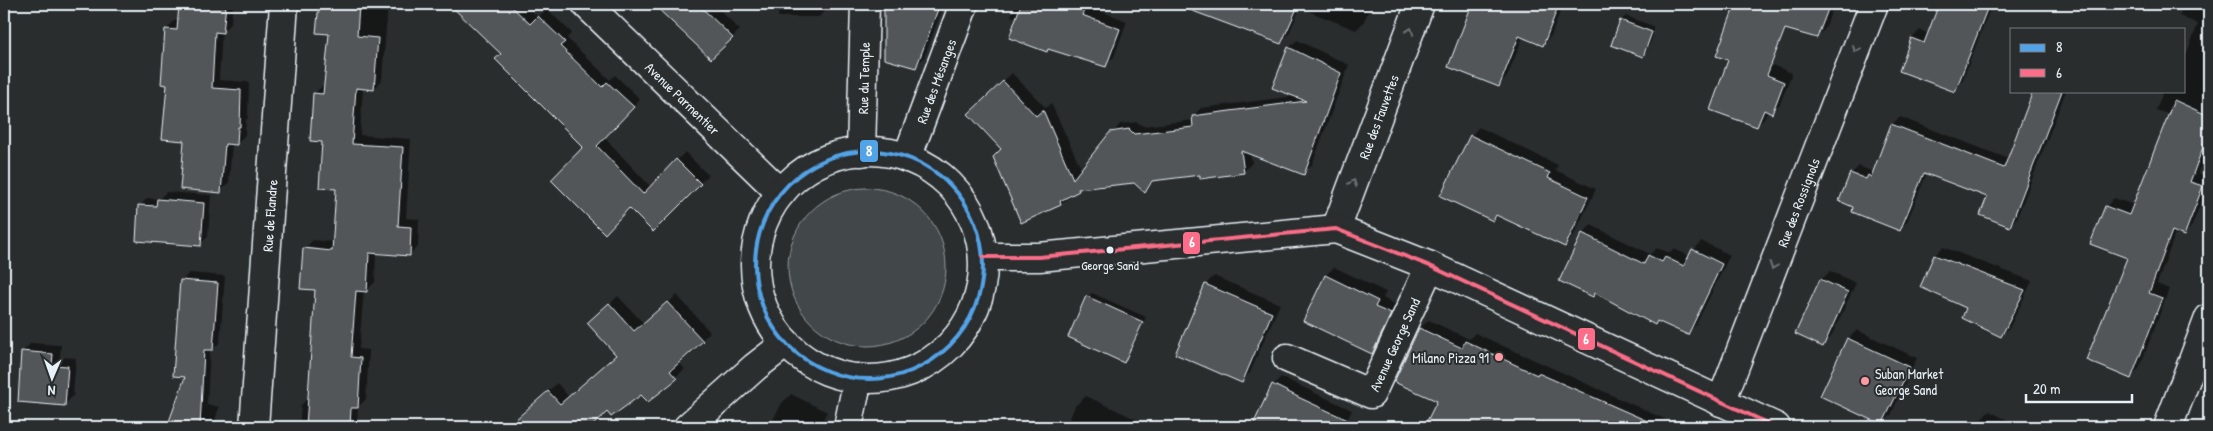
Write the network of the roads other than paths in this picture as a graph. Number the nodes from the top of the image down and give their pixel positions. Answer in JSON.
{"nodes":[{"id":1,"x":284,"y":4,"type":"edge"},
{"id":2,"x":586,"y":4,"type":"edge"},
{"id":3,"x":864,"y":4,"type":"edge"},
{"id":4,"x":964,"y":4,"type":"edge"},
{"id":5,"x":1420,"y":4,"type":"edge"},
{"id":6,"x":1874,"y":4,"type":"edge"},
{"id":7,"x":861,"y":152,"type":"junction"},
{"id":8,"x":906,"y":158,"type":"junction"},
{"id":9,"x":781,"y":193,"type":"junction"},
{"id":10,"x":1336,"y":228,"type":"junction"},
{"id":11,"x":983,"y":258,"type":"junction"},
{"id":12,"x":1430,"y":266,"type":"junction"},
{"id":13,"x":2209,"y":318,"type":"edge"},
{"id":14,"x":786,"y":343,"type":"junction"},
{"id":15,"x":1287,"y":358,"type":"dead end"},
{"id":16,"x":858,"y":378,"type":"junction"},
{"id":17,"x":1722,"y":402,"type":"junction"},
{"id":18,"x":254,"y":427,"type":"edge"},
{"id":19,"x":688,"y":427,"type":"edge"},
{"id":20,"x":848,"y":427,"type":"edge"},
{"id":21,"x":1776,"y":427,"type":"edge"},
{"id":22,"x":2168,"y":427,"type":"edge"}],
"edges":[{"from":1,"to":18,"type":"street","name":"Rue de Flandre"},
{"from":2,"to":9,"type":"street","name":"Avenue Parmentier"},
{"from":3,"to":7,"type":"street","name":"Rue du Temple"},
{"from":4,"to":8,"type":"street","name":"Rue des Mésanges"},
{"from":10,"to":5,"type":"street","name":"Rue des Fauvettes","one_way":true},
{"from":6,"to":17,"type":"street","name":"Rue des Rossignols","one_way":true},
{"from":7,"to":8,"type":"street"},
{"from":7,"to":9,"type":"street"},
{"from":8,"to":11,"type":"street"},
{"from":9,"to":14,"type":"street"},
{"from":10,"to":11,"type":"street"},
{"from":10,"to":12,"type":"street"},
{"from":11,"to":16,"type":"street"},
{"from":12,"to":15,"type":"street","name":"Avenue George Sand"},
{"from":12,"to":17,"type":"street"},
{"from":13,"to":22,"type":"street"},
{"from":14,"to":16,"type":"street"},
{"from":14,"to":19,"type":"street"},
{"from":16,"to":20,"type":"street"},
{"from":17,"to":21,"type":"street"}]}
